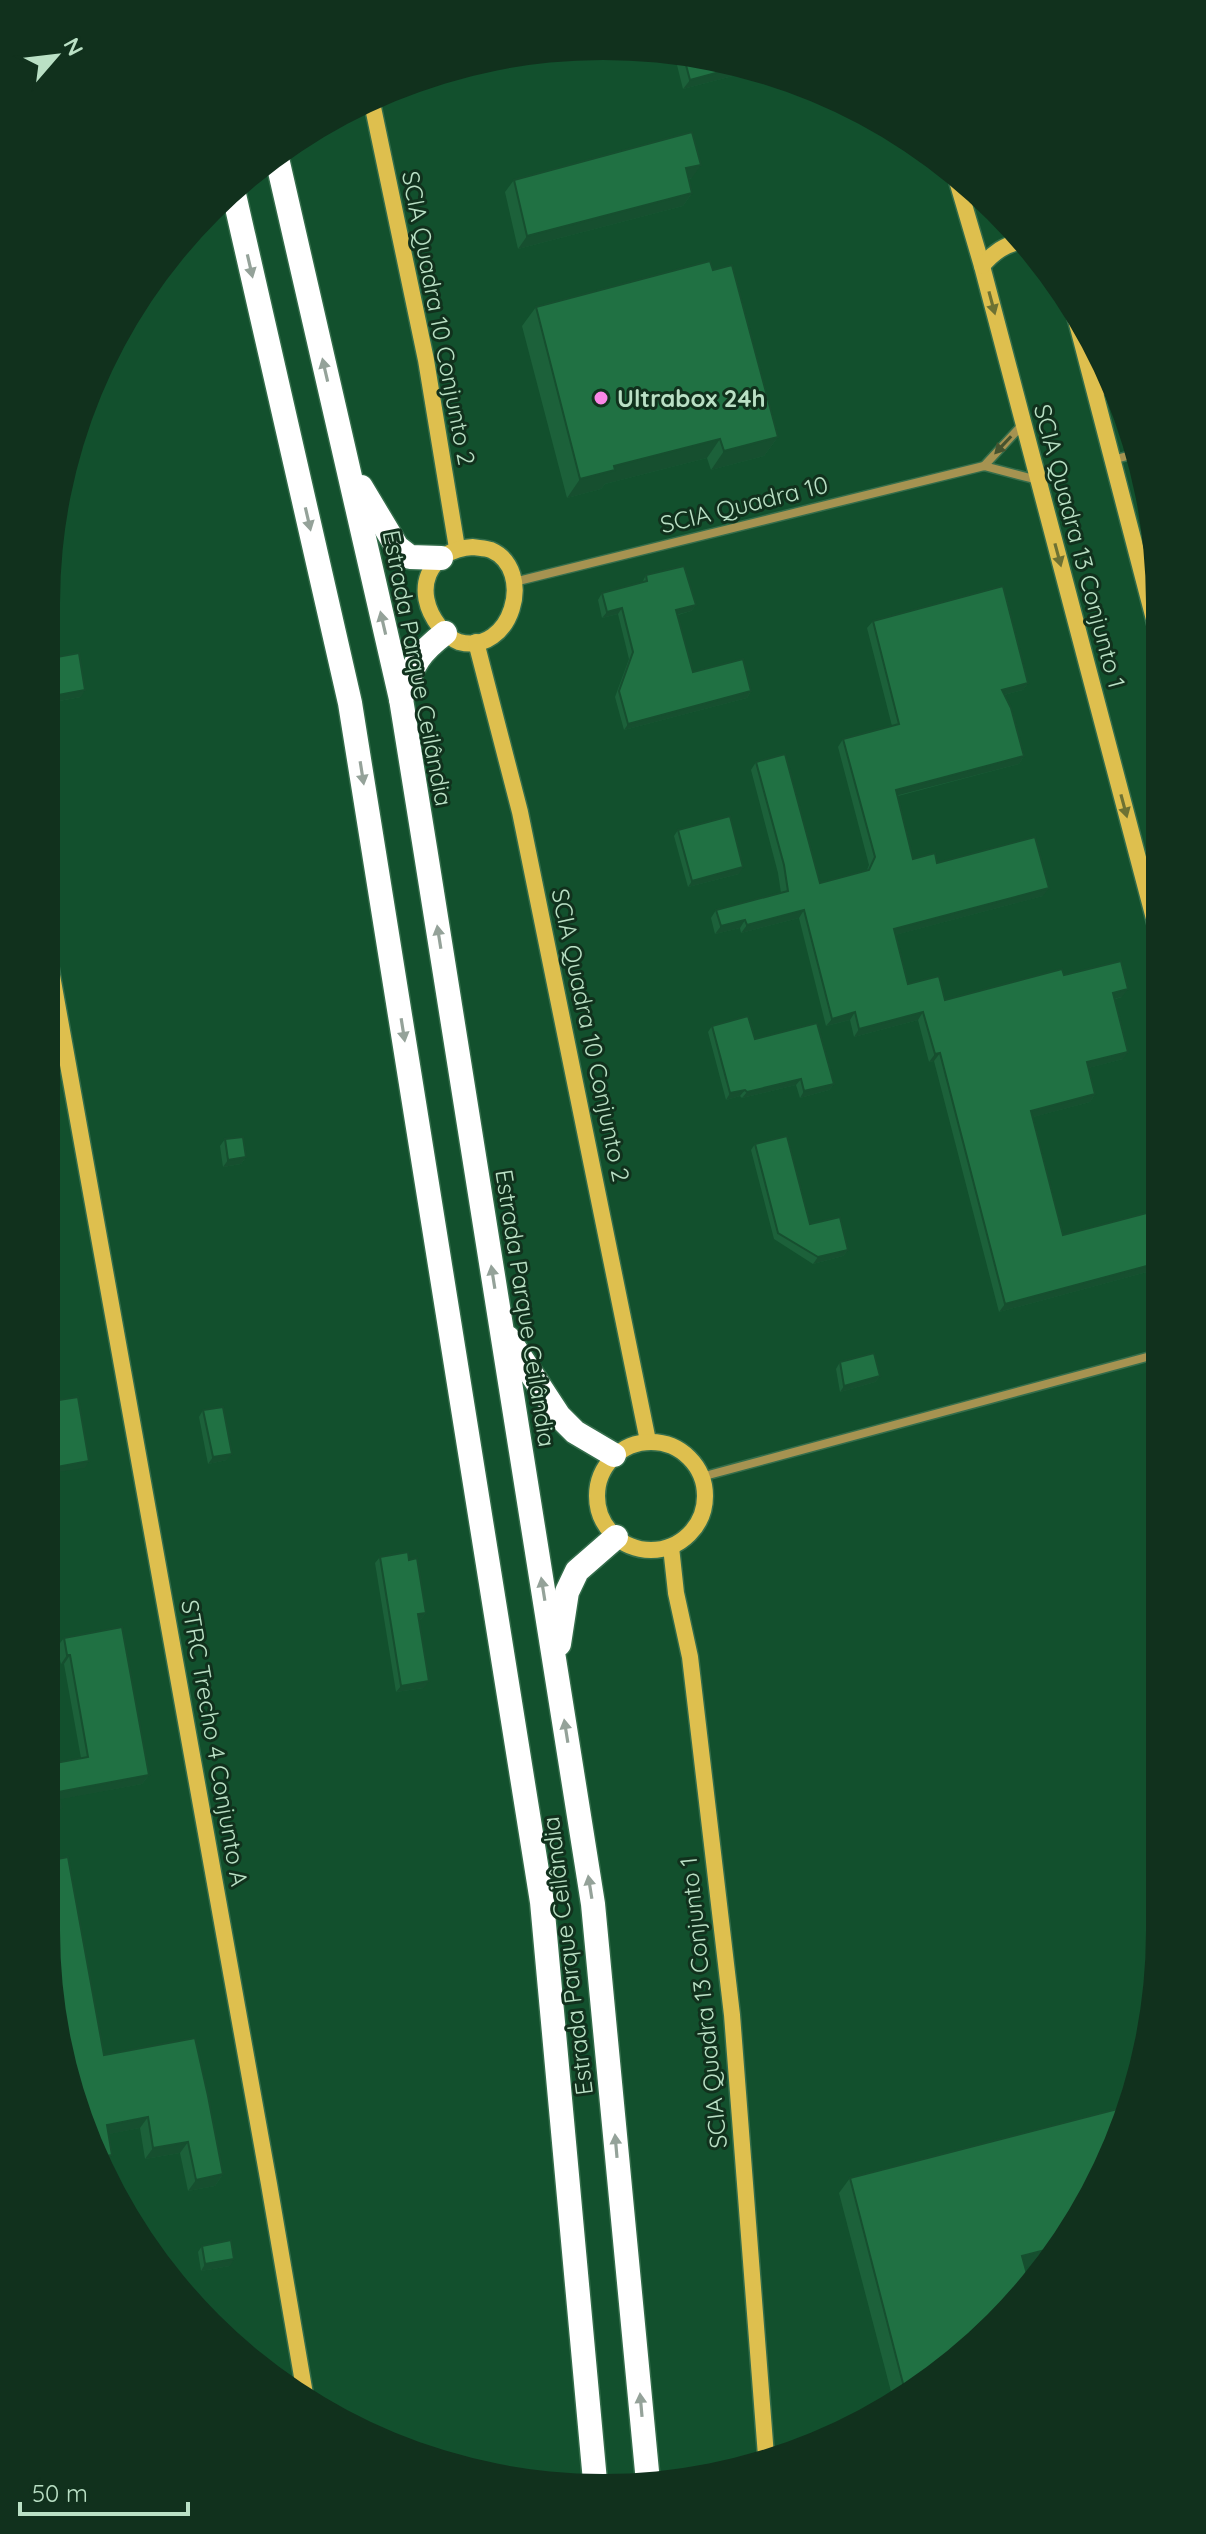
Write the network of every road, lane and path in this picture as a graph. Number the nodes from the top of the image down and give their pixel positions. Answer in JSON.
{"nodes":[{"id":1,"x":374,"y":111,"type":"edge"},
{"id":2,"x":279,"y":167,"type":"edge"},
{"id":3,"x":964,"y":198,"type":"edge"},
{"id":4,"x":236,"y":203,"type":"edge"},
{"id":5,"x":232,"y":207,"type":"edge"},
{"id":6,"x":240,"y":221,"type":"junction"},
{"id":7,"x":1010,"y":244,"type":"edge"},
{"id":8,"x":982,"y":266,"type":"junction"},
{"id":9,"x":1085,"y":353,"type":"edge"},
{"id":10,"x":1103,"y":391,"type":"edge"},
{"id":11,"x":1095,"y":393,"type":"junction"},
{"id":12,"x":1023,"y":424,"type":"junction"},
{"id":13,"x":339,"y":433,"type":"junction"},
{"id":14,"x":1125,"y":457,"type":"edge"},
{"id":15,"x":1112,"y":460,"type":"junction"},
{"id":16,"x":984,"y":466,"type":"junction"},
{"id":17,"x":1038,"y":480,"type":"junction"},
{"id":18,"x":449,"y":553,"type":"junction"},
{"id":19,"x":513,"y":582,"type":"junction"},
{"id":20,"x":1146,"y":587,"type":"edge"},
{"id":21,"x":445,"y":633,"type":"junction"},
{"id":22,"x":476,"y":642,"type":"junction"},
{"id":23,"x":401,"y":699,"type":"junction"},
{"id":24,"x":1146,"y":888,"type":"edge"},
{"id":25,"x":60,"y":1018,"type":"edge"},
{"id":26,"x":501,"y":1328,"type":"junction"},
{"id":27,"x":1146,"y":1357,"type":"edge"},
{"id":28,"x":648,"y":1441,"type":"junction"},
{"id":29,"x":614,"y":1455,"type":"junction"},
{"id":30,"x":701,"y":1477,"type":"junction"},
{"id":31,"x":616,"y":1537,"type":"junction"},
{"id":32,"x":671,"y":1547,"type":"junction"},
{"id":33,"x":555,"y":1666,"type":"junction"},
{"id":34,"x":303,"y":2383,"type":"edge"},
{"id":35,"x":765,"y":2449,"type":"edge"},
{"id":36,"x":647,"y":2472,"type":"edge"},
{"id":37,"x":594,"y":2474,"type":"edge"}],
"edges":[{"from":1,"to":18,"type":"street","name":"SCIA Quadra 10 Conjunto 2"},
{"from":13,"to":2,"type":"highway","name":"Estrada Parque Ceilândia","one_way":true},
{"from":3,"to":8,"type":"street","name":"SCIA Quadra 13 Conjunto 1"},
{"from":4,"to":6,"type":"highway","name":"Estrada Parque Ceilândia"},
{"from":5,"to":6,"type":"highway"},
{"from":6,"to":37,"type":"highway","name":"Estrada Parque Ceilândia","one_way":true},
{"from":7,"to":8,"type":"street"},
{"from":8,"to":12,"type":"street","name":"SCIA Quadra 13 Conjunto 1","one_way":true},
{"from":9,"to":11,"type":"street"},
{"from":10,"to":11,"type":"street"},
{"from":11,"to":15,"type":"street"},
{"from":12,"to":16,"type":"street","one_way":true},
{"from":12,"to":17,"type":"street","name":"SCIA Quadra 13 Conjunto 1"},
{"from":13,"to":18,"type":"highway"},
{"from":23,"to":13,"type":"highway","name":"Estrada Parque Ceilândia","one_way":true},
{"from":14,"to":15,"type":"street"},
{"from":15,"to":20,"type":"street"},
{"from":16,"to":17,"type":"street","name":"SCIA Quadra 10"},
{"from":16,"to":19,"type":"street","name":"SCIA Quadra 10"},
{"from":17,"to":24,"type":"street","name":"SCIA Quadra 13 Conjunto 1","one_way":true},
{"from":18,"to":19,"type":"street"},
{"from":18,"to":21,"type":"street"},
{"from":19,"to":22,"type":"street"},
{"from":21,"to":22,"type":"street"},
{"from":21,"to":23,"type":"highway"},
{"from":22,"to":28,"type":"street","name":"SCIA Quadra 10 Conjunto 2"},
{"from":26,"to":23,"type":"highway","name":"Estrada Parque Ceilândia","one_way":true},
{"from":25,"to":34,"type":"street","name":"STRC Trecho 4 Conjunto A"},
{"from":26,"to":29,"type":"highway"},
{"from":33,"to":26,"type":"highway","name":"Estrada Parque Ceilândia","one_way":true},
{"from":27,"to":30,"type":"street"},
{"from":28,"to":29,"type":"street"},
{"from":28,"to":30,"type":"street"},
{"from":29,"to":31,"type":"street"},
{"from":30,"to":32,"type":"street"},
{"from":31,"to":32,"type":"street"},
{"from":31,"to":33,"type":"highway"},
{"from":32,"to":35,"type":"street","name":"SCIA Quadra 13 Conjunto 1"},
{"from":36,"to":33,"type":"highway","name":"Estrada Parque Ceilândia","one_way":true}]}
